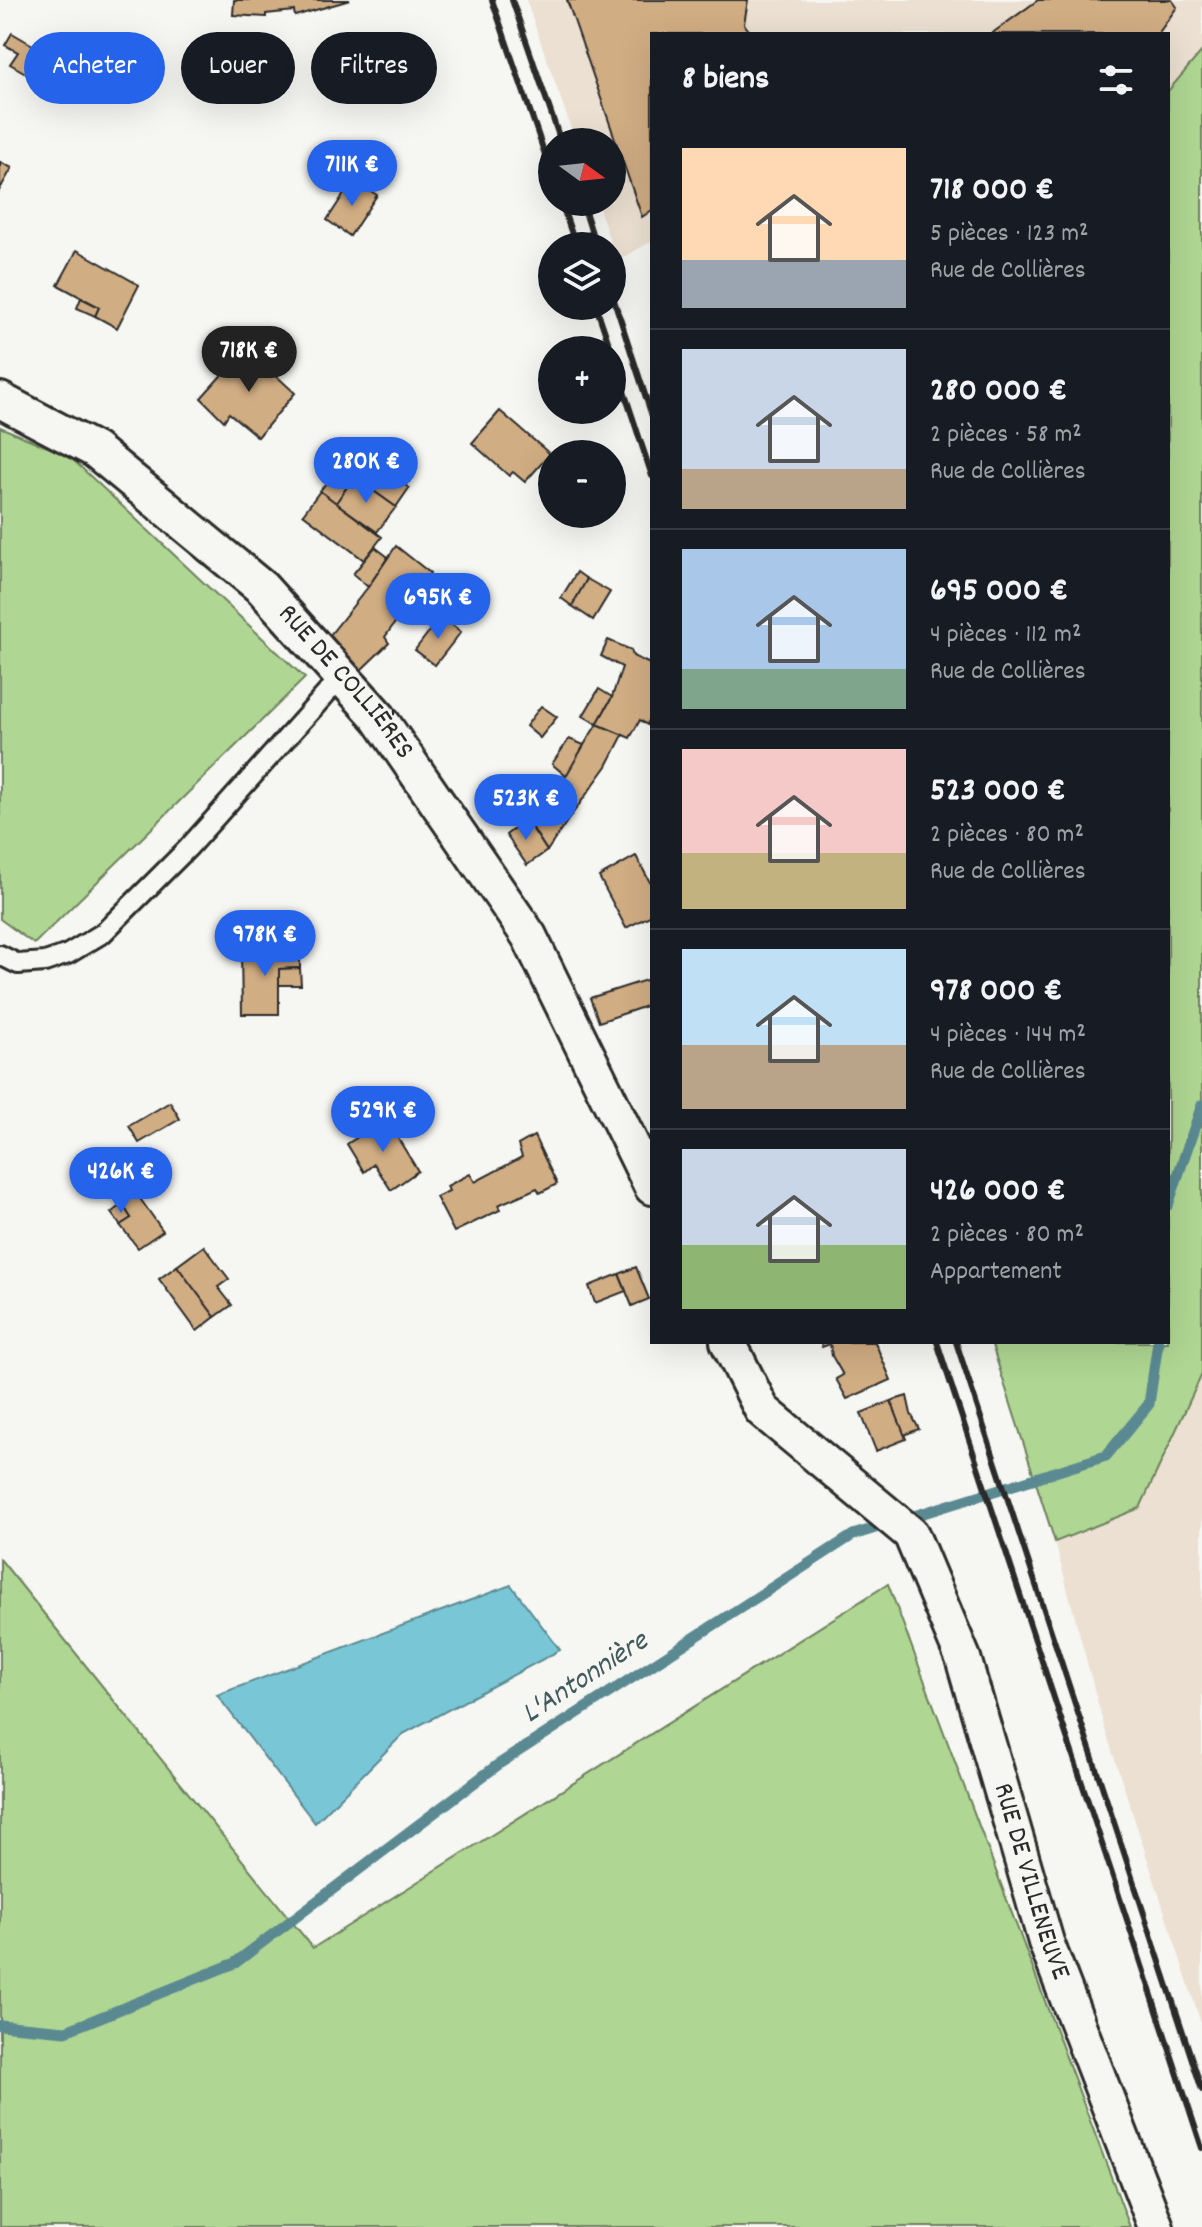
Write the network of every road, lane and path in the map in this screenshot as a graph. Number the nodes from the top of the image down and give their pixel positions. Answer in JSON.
{"nodes":[{"id":1,"x":0,"y":400,"type":"edge"},
{"id":2,"x":342,"y":676,"type":"junction"},
{"id":3,"x":0,"y":955,"type":"edge"},
{"id":4,"x":650,"y":1183,"type":"edge"},
{"id":5,"x":729,"y":1344,"type":"edge"},
{"id":6,"x":1156,"y":2227,"type":"edge"}],
"edges":[{"from":1,"to":2,"type":"street","name":"RUE DE COLLIÈRES"},
{"from":2,"to":3,"type":"lane"},
{"from":2,"to":4,"type":"street","name":"RUE DE COLLIÈRES"},
{"from":5,"to":6,"type":"street","name":"RUE DE VILLENEUVE"}]}
